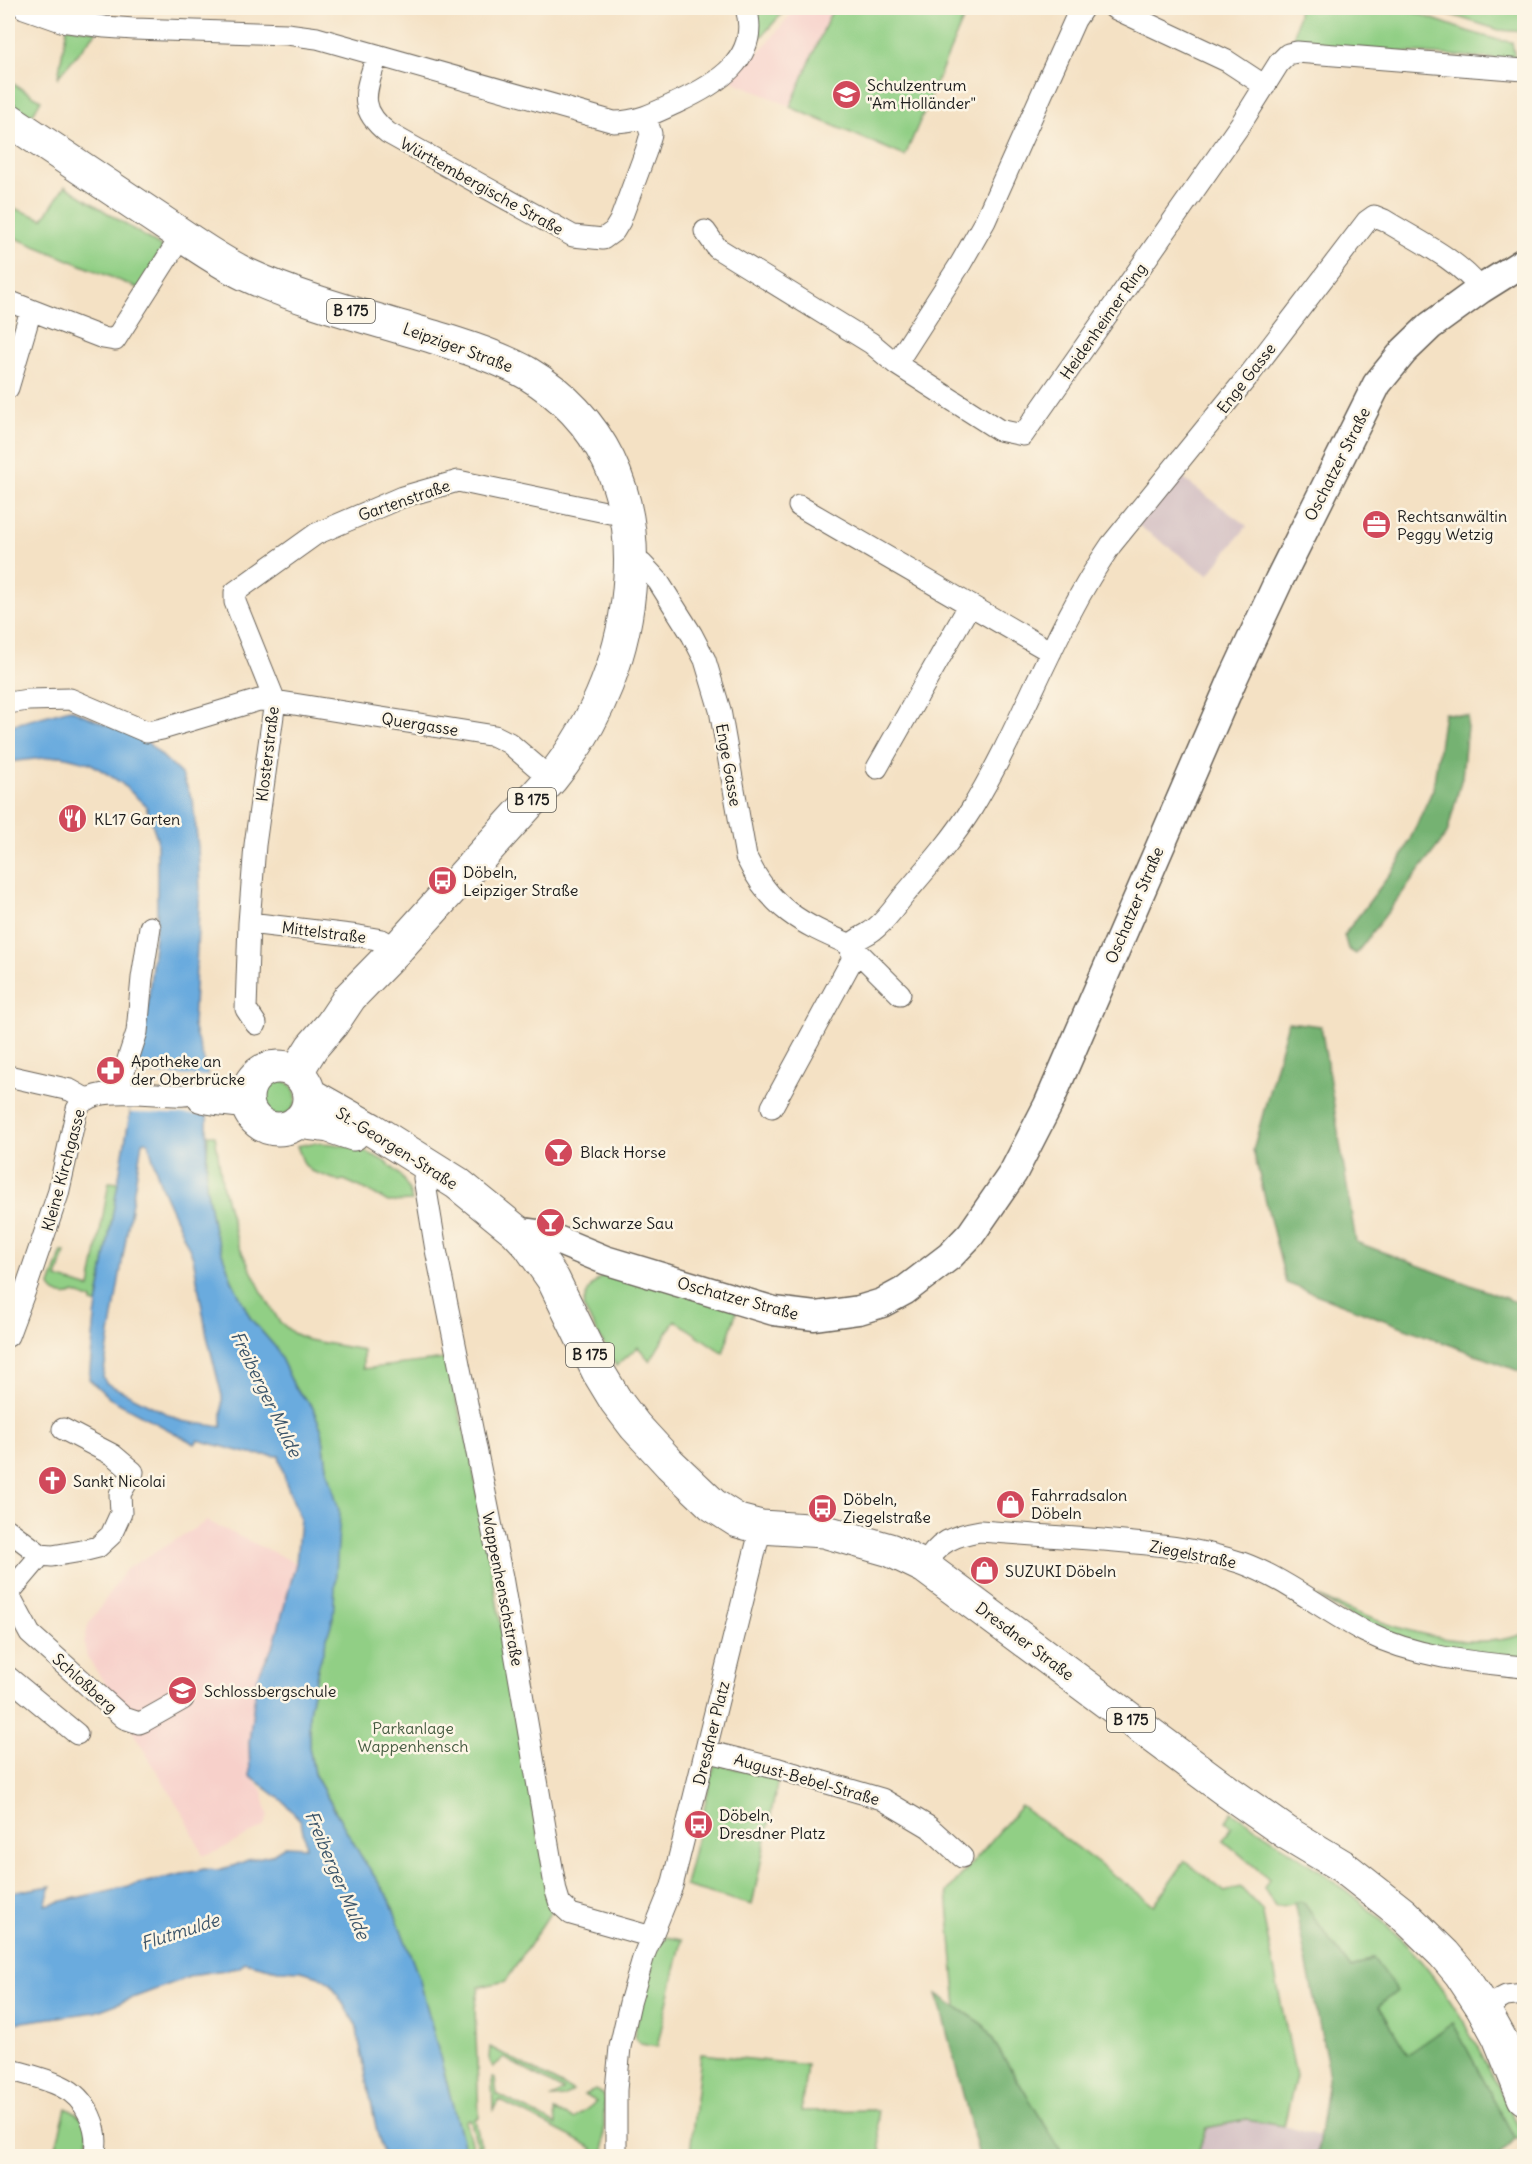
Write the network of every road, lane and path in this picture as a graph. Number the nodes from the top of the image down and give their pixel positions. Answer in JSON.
{"nodes":[{"id":1,"x":24,"y":8,"type":"edge"},
{"id":2,"x":746,"y":8,"type":"edge"},
{"id":3,"x":1083,"y":8,"type":"edge"},
{"id":4,"x":1114,"y":8,"type":"edge"},
{"id":5,"x":377,"y":55,"type":"junction"},
{"id":6,"x":1524,"y":70,"type":"edge"},
{"id":7,"x":1265,"y":86,"type":"junction"},
{"id":8,"x":646,"y":118,"type":"junction"},
{"id":9,"x":8,"y":119,"type":"edge"},
{"id":10,"x":705,"y":231,"type":"dead end"},
{"id":11,"x":182,"y":235,"type":"junction"},
{"id":12,"x":1524,"y":262,"type":"edge"},
{"id":13,"x":1481,"y":289,"type":"junction"},
{"id":14,"x":8,"y":301,"type":"edge"},
{"id":15,"x":31,"y":310,"type":"junction"},
{"id":16,"x":896,"y":364,"type":"junction"},
{"id":17,"x":8,"y":388,"type":"edge"},
{"id":18,"x":799,"y":506,"type":"dead end"},
{"id":19,"x":627,"y":512,"type":"junction"},
{"id":20,"x":631,"y":559,"type":"junction"},
{"id":21,"x":235,"y":592,"type":"joint"},
{"id":22,"x":969,"y":606,"type":"junction"},
{"id":23,"x":1051,"y":652,"type":"junction"},
{"id":24,"x":275,"y":701,"type":"junction"},
{"id":25,"x":8,"y":703,"type":"edge"},
{"id":26,"x":877,"y":768,"type":"dead end"},
{"id":27,"x":551,"y":779,"type":"junction"},
{"id":28,"x":249,"y":923,"type":"junction"},
{"id":29,"x":150,"y":927,"type":"dead end"},
{"id":30,"x":851,"y":945,"type":"junction"},
{"id":31,"x":397,"y":949,"type":"junction"},
{"id":32,"x":900,"y":994,"type":"dead end"},
{"id":33,"x":256,"y":1024,"type":"dead end"},
{"id":34,"x":8,"y":1076,"type":"edge"},
{"id":35,"x":295,"y":1090,"type":"junction"},
{"id":36,"x":124,"y":1094,"type":"junction"},
{"id":37,"x":249,"y":1098,"type":"junction"},
{"id":38,"x":86,"y":1099,"type":"junction"},
{"id":39,"x":772,"y":1107,"type":"dead end"},
{"id":40,"x":424,"y":1178,"type":"junction"},
{"id":41,"x":482,"y":1204,"type":"junction"},
{"id":42,"x":516,"y":1231,"type":"junction"},
{"id":43,"x":605,"y":1260,"type":"junction"},
{"id":44,"x":553,"y":1279,"type":"junction"},
{"id":45,"x":8,"y":1336,"type":"edge"},
{"id":46,"x":63,"y":1429,"type":"dead end"},
{"id":47,"x":761,"y":1527,"type":"junction"},
{"id":48,"x":8,"y":1530,"type":"edge"},
{"id":49,"x":41,"y":1555,"type":"junction"},
{"id":50,"x":925,"y":1567,"type":"junction"},
{"id":51,"x":8,"y":1593,"type":"edge"},
{"id":52,"x":1524,"y":1667,"type":"edge"},
{"id":53,"x":8,"y":1677,"type":"edge"},
{"id":54,"x":183,"y":1699,"type":"dead end"},
{"id":55,"x":77,"y":1734,"type":"dead end"},
{"id":56,"x":706,"y":1751,"type":"junction"},
{"id":57,"x":962,"y":1857,"type":"dead end"},
{"id":58,"x":652,"y":1937,"type":"junction"},
{"id":59,"x":1524,"y":1994,"type":"edge"},
{"id":60,"x":1483,"y":2008,"type":"junction"},
{"id":61,"x":8,"y":2069,"type":"edge"},
{"id":62,"x":1524,"y":2098,"type":"edge"},
{"id":63,"x":94,"y":2157,"type":"edge"},
{"id":64,"x":616,"y":2157,"type":"edge"}],
"edges":[{"from":1,"to":5,"type":"street"},
{"from":2,"to":8,"type":"street"},
{"from":3,"to":16,"type":"street"},
{"from":4,"to":7,"type":"street"},
{"from":5,"to":8,"type":"street"},
{"from":5,"to":8,"type":"street","name":"Württembergische Straße"},
{"from":6,"to":7,"type":"street","name":"Heidenheimer Ring"},
{"from":7,"to":16,"type":"street","name":"Heidenheimer Ring"},
{"from":9,"to":11,"type":"main road","name":"Leipziger Straße","number":"B 175"},
{"from":10,"to":16,"type":"street","name":"Heidenheimer Ring"},
{"from":11,"to":15,"type":"street"},
{"from":11,"to":19,"type":"main road","name":"Leipziger Straße","number":"B 175"},
{"from":12,"to":13,"type":"main road","name":"Oschatzer Straße"},
{"from":13,"to":23,"type":"street","name":"Enge Gasse"},
{"from":13,"to":43,"type":"main road","name":"Oschatzer Straße"},
{"from":14,"to":15,"type":"street"},
{"from":15,"to":17,"type":"street"},
{"from":18,"to":22,"type":"street"},
{"from":19,"to":20,"type":"main road","name":"Leipziger Straße","number":"B 175"},
{"from":19,"to":21,"type":"street","name":"Gartenstraße"},
{"from":20,"to":27,"type":"main road","name":"Leipziger Straße","number":"B 175"},
{"from":20,"to":30,"type":"street","name":"Enge Gasse"},
{"from":21,"to":24,"type":"street","name":"Klosterstraße"},
{"from":22,"to":23,"type":"street"},
{"from":22,"to":26,"type":"street"},
{"from":23,"to":30,"type":"street","name":"Enge Gasse"},
{"from":24,"to":25,"type":"street","name":"Quergasse"},
{"from":24,"to":27,"type":"street","name":"Quergasse"},
{"from":24,"to":28,"type":"street","name":"Klosterstraße"},
{"from":27,"to":31,"type":"main road","name":"Leipziger Straße","number":"B 175"},
{"from":28,"to":31,"type":"street","name":"Mittelstraße"},
{"from":28,"to":33,"type":"street"},
{"from":29,"to":36,"type":"street"},
{"from":30,"to":32,"type":"street","name":"Enge Gasse"},
{"from":30,"to":39,"type":"street"},
{"from":31,"to":35,"type":"main road","name":"Leipziger Straße","number":"B 175"},
{"from":34,"to":38,"type":"street"},
{"from":35,"to":37,"type":"main road","name":"Leipziger Straße"},
{"from":35,"to":37,"type":"main road"},
{"from":35,"to":40,"type":"main road","name":"St.-Georgen-Straße","number":"B 175"},
{"from":35,"to":41,"type":"main road","name":"St.-Georgen-Straße","number":"B 175"},
{"from":36,"to":37,"type":"street","name":"Kleine Kirchgasse"},
{"from":36,"to":38,"type":"street","name":"Kleine Kirchgasse"},
{"from":38,"to":45,"type":"street","name":"Kleine Kirchgasse"},
{"from":40,"to":41,"type":"main road","name":"St.-Georgen-Straße","number":"B 175"},
{"from":40,"to":58,"type":"street","name":"Wappenhenschstraße"},
{"from":41,"to":42,"type":"main road","name":"St.-Georgen-Straße","number":"B 175"},
{"from":42,"to":43,"type":"main road","name":"Oschatzer Straße"},
{"from":42,"to":44,"type":"main road","name":"Dresdner Straße","number":"B 175"},
{"from":43,"to":44,"type":"main road","name":"Oschatzer Straße"},
{"from":44,"to":47,"type":"main road","name":"Dresdner Straße","number":"B 175"},
{"from":46,"to":49,"type":"street"},
{"from":47,"to":50,"type":"main road","name":"Dresdner Straße","number":"B 175"},
{"from":47,"to":56,"type":"street","name":"Dresdner Platz"},
{"from":48,"to":49,"type":"street"},
{"from":49,"to":51,"type":"street"},
{"from":50,"to":52,"type":"street","name":"Ziegelstraße"},
{"from":50,"to":60,"type":"main road","name":"Dresdner Straße","number":"B 175"},
{"from":51,"to":54,"type":"street","name":"Schloßberg"},
{"from":53,"to":55,"type":"street"},
{"from":56,"to":57,"type":"street","name":"August-Bebel-Straße"},
{"from":56,"to":58,"type":"street","name":"Dresdner Platz"},
{"from":58,"to":64,"type":"street","name":"Dresdner Platz"},
{"from":59,"to":60,"type":"street"},
{"from":60,"to":62,"type":"main road","name":"Dresdner Straße","number":"B 175"},
{"from":61,"to":63,"type":"street"}]}
